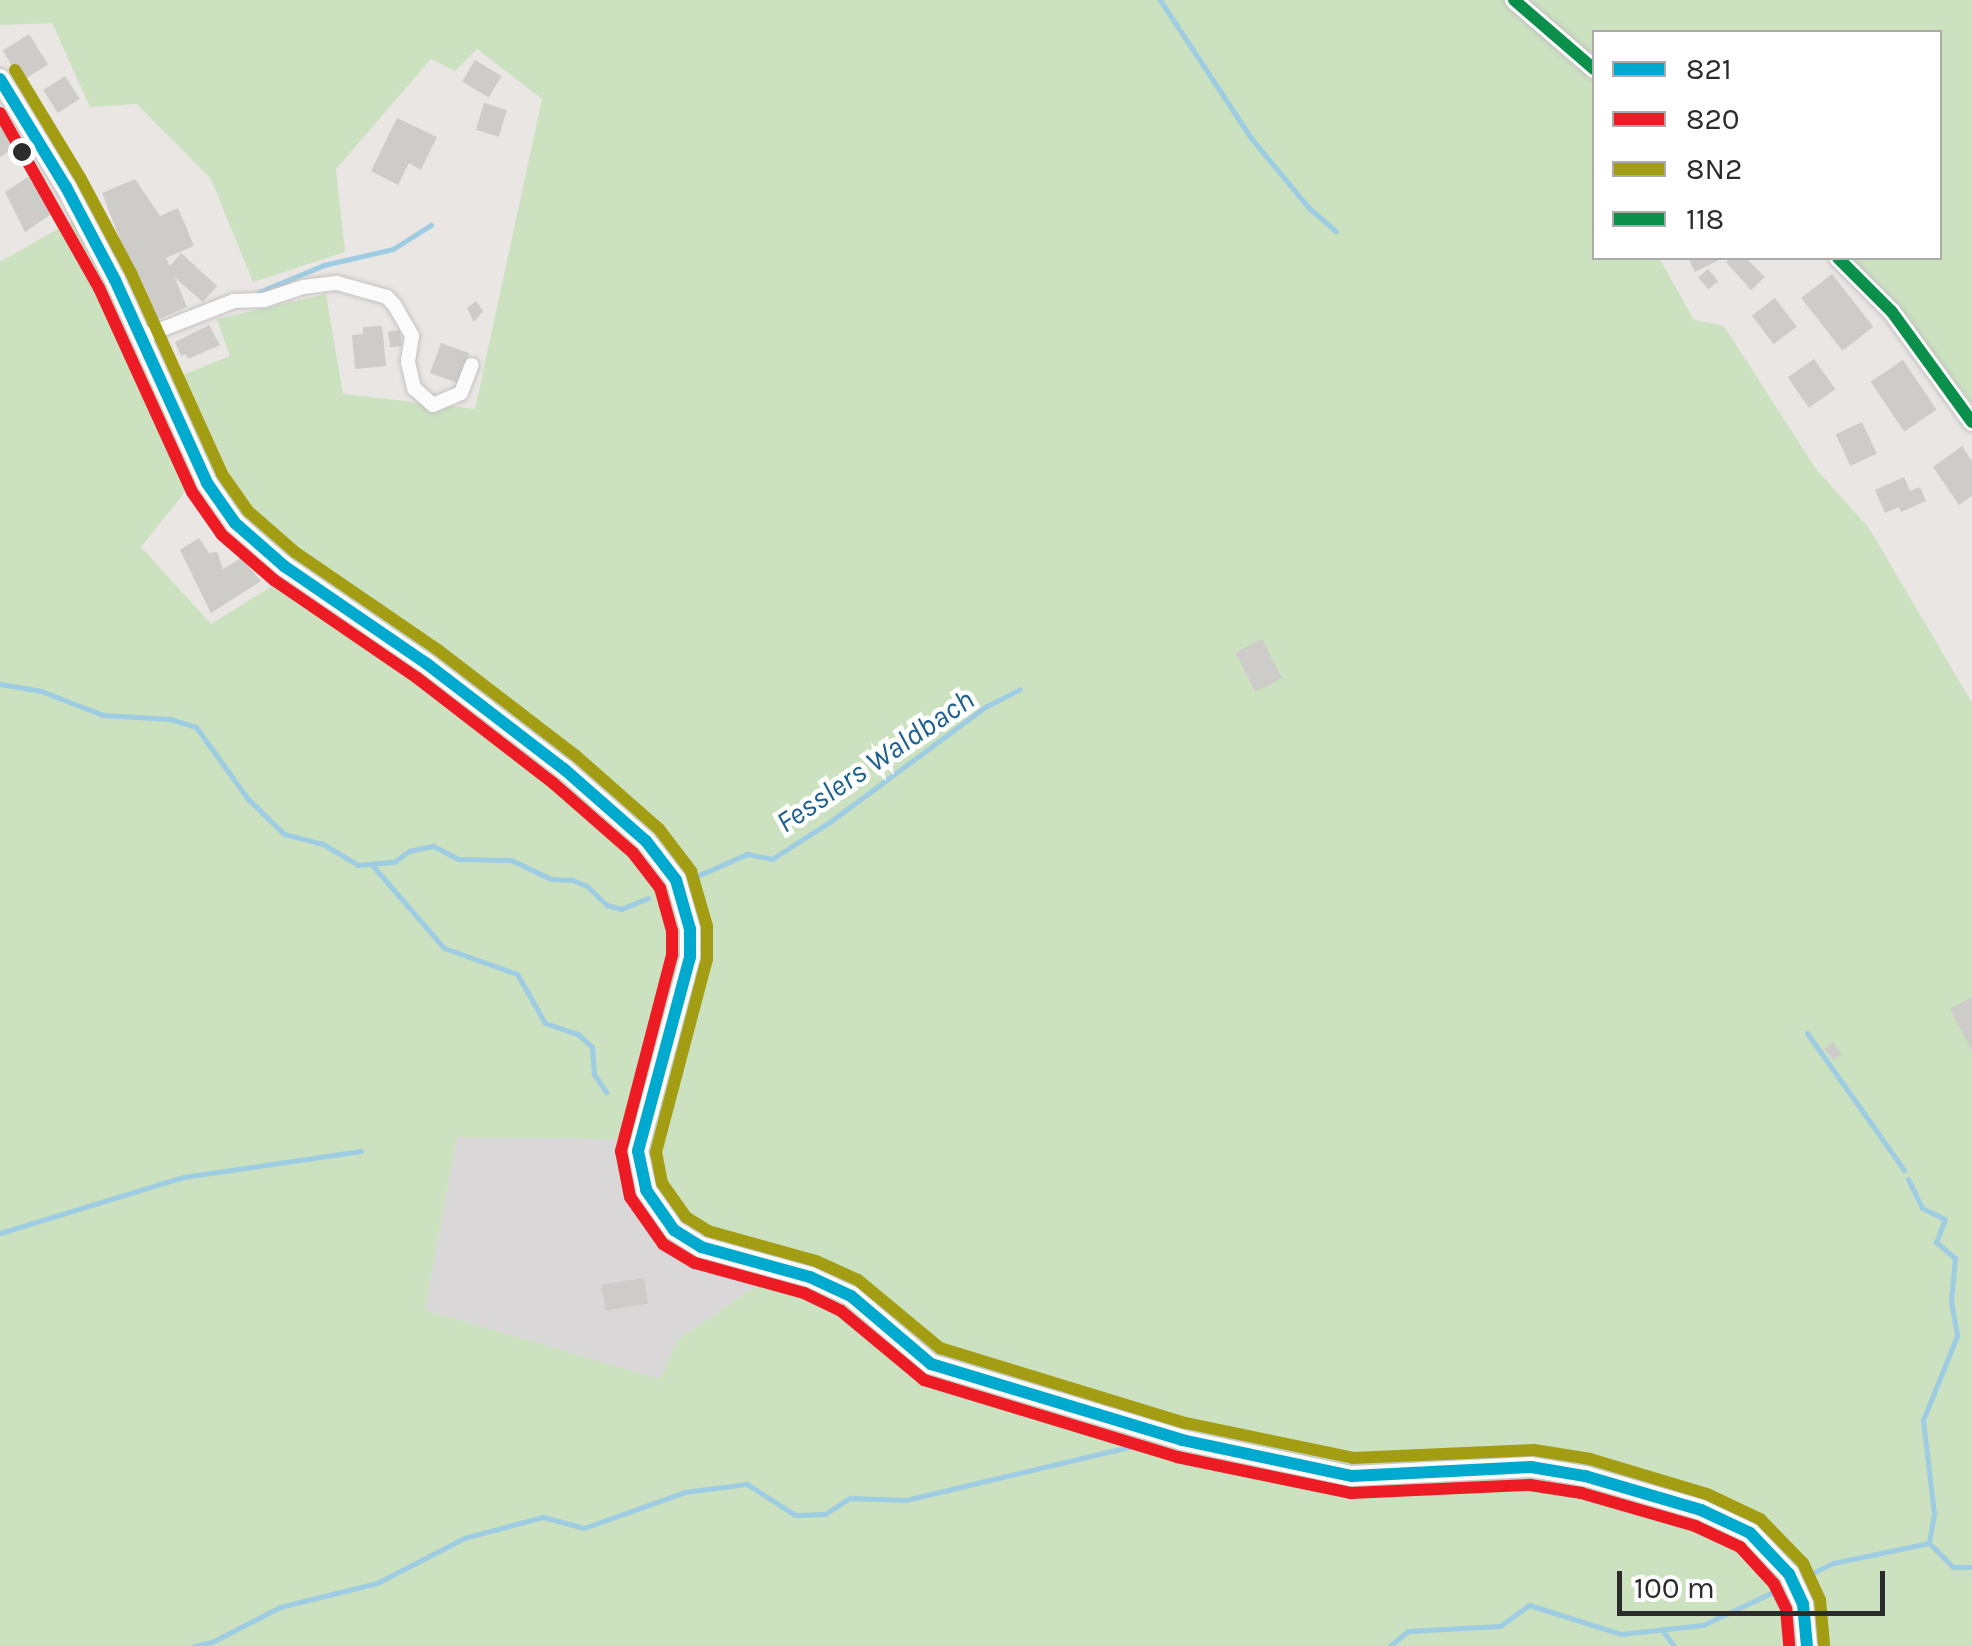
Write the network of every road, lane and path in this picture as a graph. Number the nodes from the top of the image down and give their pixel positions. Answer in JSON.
{"nodes":[{"id":1,"x":1514,"y":0,"type":"edge"},
{"id":2,"x":1592,"y":67,"type":"edge"},
{"id":3,"x":0,"y":79,"type":"edge"},
{"id":4,"x":1840,"y":260,"type":"edge"},
{"id":5,"x":142,"y":337,"type":"junction"},
{"id":6,"x":472,"y":366,"type":"dead end"},
{"id":7,"x":1972,"y":422,"type":"edge"},
{"id":8,"x":1807,"y":1646,"type":"edge"}],
"edges":[{"from":1,"to":2,"type":"street"},
{"from":3,"to":5,"type":"main road"},
{"from":4,"to":7,"type":"street"},
{"from":5,"to":6,"type":"street"},
{"from":5,"to":8,"type":"main road"}]}
